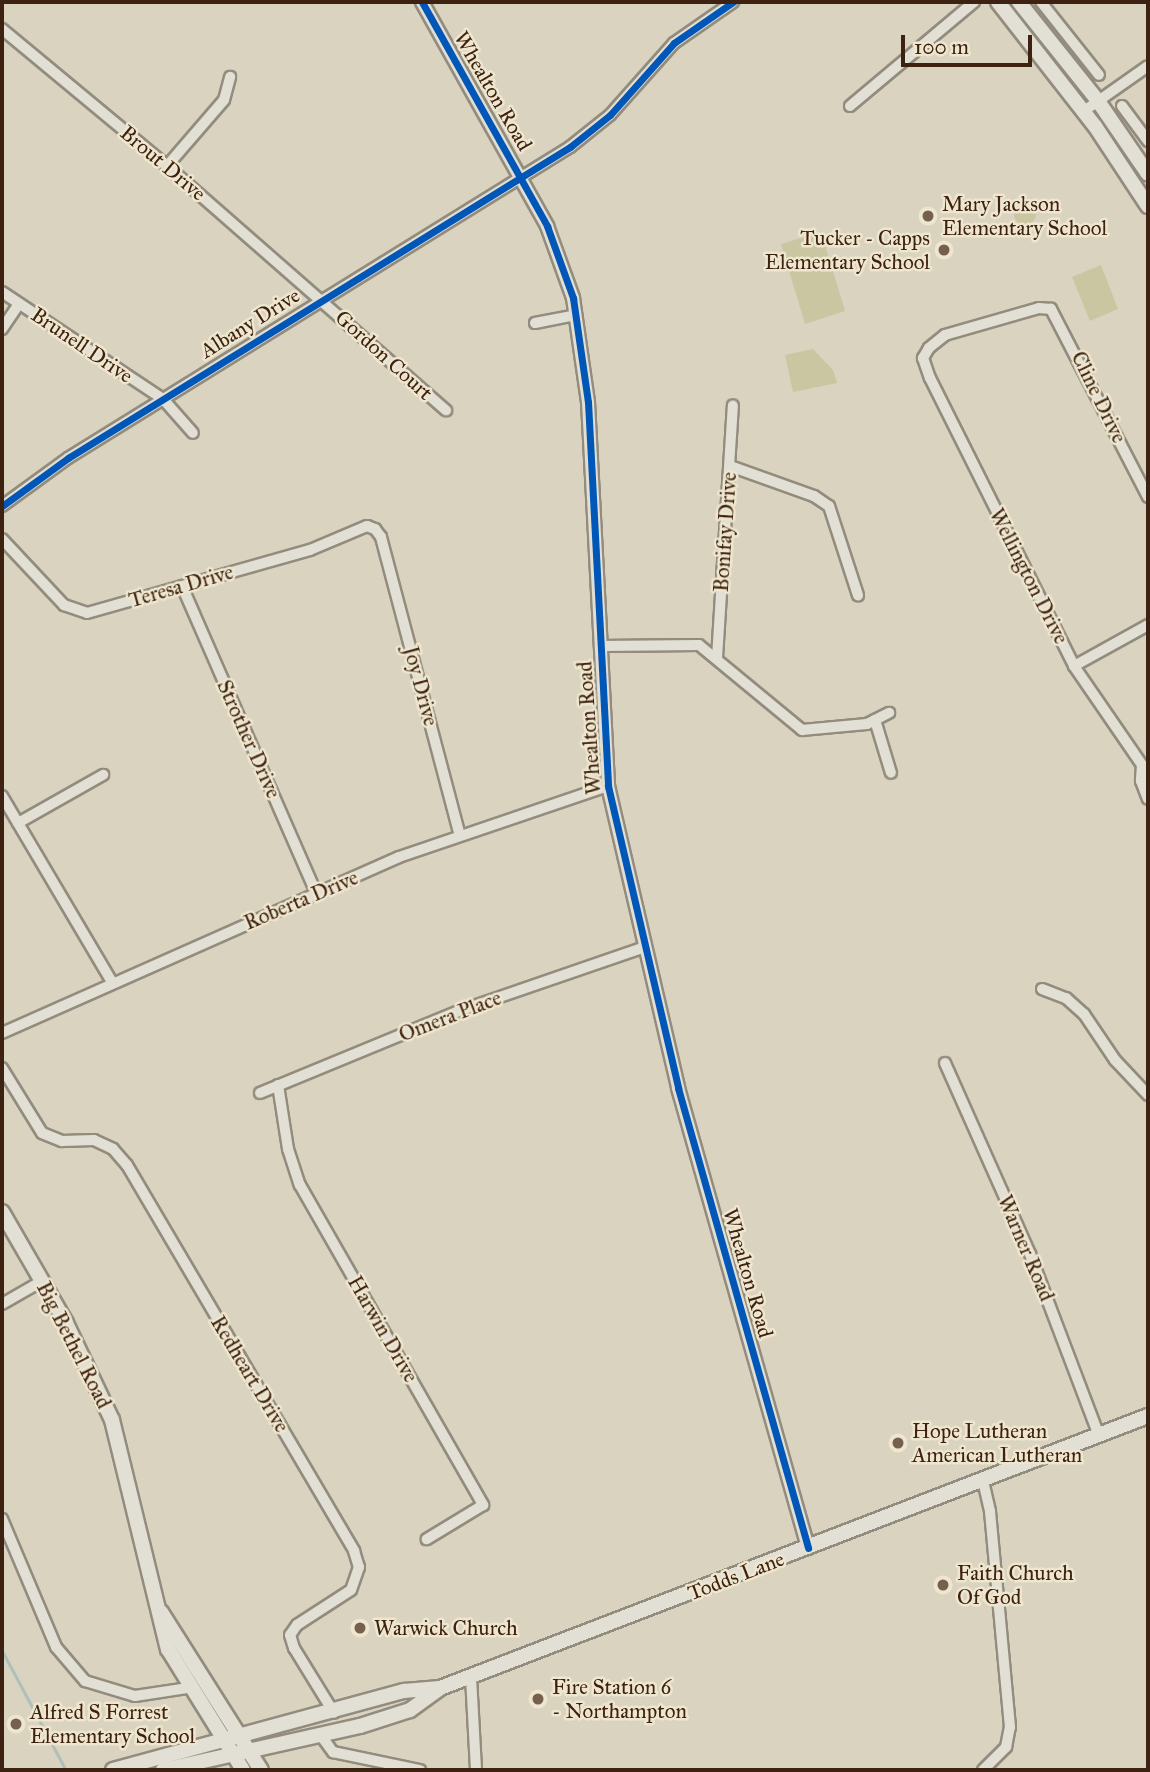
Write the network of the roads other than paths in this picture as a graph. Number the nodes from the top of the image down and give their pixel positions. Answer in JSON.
{"nodes":[{"id":1,"x":422,"y":2,"type":"edge"},
{"id":2,"x":733,"y":2,"type":"edge"},
{"id":3,"x":974,"y":2,"type":"edge"},
{"id":4,"x":998,"y":2,"type":"edge"},
{"id":5,"x":1019,"y":2,"type":"edge"},
{"id":6,"x":1041,"y":2,"type":"edge"},
{"id":7,"x":2,"y":29,"type":"edge"},
{"id":8,"x":1071,"y":40,"type":"junction"},
{"id":9,"x":1059,"y":49,"type":"junction"},
{"id":10,"x":1148,"y":66,"type":"edge"},
{"id":11,"x":1099,"y":75,"type":"dead end"},
{"id":12,"x":230,"y":77,"type":"dead end"},
{"id":13,"x":1098,"y":101,"type":"junction"},
{"id":14,"x":850,"y":106,"type":"dead end"},
{"id":15,"x":1122,"y":107,"type":"dead end"},
{"id":16,"x":1084,"y":111,"type":"junction"},
{"id":17,"x":1147,"y":139,"type":"edge"},
{"id":18,"x":1131,"y":148,"type":"junction"},
{"id":19,"x":167,"y":166,"type":"junction"},
{"id":20,"x":1148,"y":174,"type":"edge"},
{"id":21,"x":522,"y":177,"type":"junction"},
{"id":22,"x":1148,"y":206,"type":"edge"},
{"id":23,"x":2,"y":292,"type":"edge"},
{"id":24,"x":322,"y":299,"type":"junction"},
{"id":25,"x":19,"y":304,"type":"junction"},
{"id":26,"x":576,"y":315,"type":"junction"},
{"id":27,"x":535,"y":323,"type":"dead end"},
{"id":28,"x":2,"y":329,"type":"edge"},
{"id":29,"x":930,"y":378,"type":"joint"},
{"id":30,"x":163,"y":399,"type":"junction"},
{"id":31,"x":733,"y":406,"type":"dead end"},
{"id":32,"x":446,"y":410,"type":"dead end"},
{"id":33,"x":193,"y":433,"type":"dead end"},
{"id":34,"x":730,"y":466,"type":"junction"},
{"id":35,"x":1148,"y":497,"type":"edge"},
{"id":36,"x":2,"y":506,"type":"edge"},
{"id":37,"x":381,"y":537,"type":"joint"},
{"id":38,"x":2,"y":539,"type":"edge"},
{"id":39,"x":183,"y":586,"type":"junction"},
{"id":40,"x":858,"y":595,"type":"dead end"},
{"id":41,"x":1148,"y":625,"type":"edge"},
{"id":42,"x":601,"y":646,"type":"junction"},
{"id":43,"x":717,"y":658,"type":"junction"},
{"id":44,"x":1074,"y":666,"type":"junction"},
{"id":45,"x":889,"y":713,"type":"dead end"},
{"id":46,"x":875,"y":720,"type":"junction"},
{"id":47,"x":1145,"y":766,"type":"edge"},
{"id":48,"x":891,"y":773,"type":"dead end"},
{"id":49,"x":103,"y":775,"type":"dead end"},
{"id":50,"x":608,"y":786,"type":"junction"},
{"id":51,"x":2,"y":796,"type":"edge"},
{"id":52,"x":1148,"y":799,"type":"edge"},
{"id":53,"x":18,"y":823,"type":"junction"},
{"id":54,"x":460,"y":835,"type":"junction"},
{"id":55,"x":316,"y":893,"type":"junction"},
{"id":56,"x":642,"y":948,"type":"junction"},
{"id":57,"x":112,"y":982,"type":"junction"},
{"id":58,"x":1042,"y":989,"type":"dead end"},
{"id":59,"x":2,"y":1033,"type":"edge"},
{"id":60,"x":945,"y":1063,"type":"dead end"},
{"id":61,"x":2,"y":1068,"type":"edge"},
{"id":62,"x":278,"y":1085,"type":"junction"},
{"id":63,"x":260,"y":1093,"type":"dead end"},
{"id":64,"x":1148,"y":1095,"type":"edge"},
{"id":65,"x":2,"y":1212,"type":"edge"},
{"id":66,"x":42,"y":1281,"type":"junction"},
{"id":67,"x":2,"y":1304,"type":"edge"},
{"id":68,"x":1148,"y":1416,"type":"edge"},
{"id":69,"x":1099,"y":1436,"type":"junction"},
{"id":70,"x":983,"y":1481,"type":"junction"},
{"id":71,"x":2,"y":1519,"type":"edge"},
{"id":72,"x":427,"y":1539,"type":"dead end"},
{"id":73,"x":808,"y":1548,"type":"junction"},
{"id":74,"x":157,"y":1605,"type":"junction"},
{"id":75,"x":471,"y":1677,"type":"junction"},
{"id":76,"x":188,"y":1688,"type":"junction"},
{"id":77,"x":440,"y":1688,"type":"junction"},
{"id":78,"x":334,"y":1713,"type":"junction"},
{"id":79,"x":237,"y":1737,"type":"junction"},
{"id":80,"x":322,"y":1737,"type":"junction"},
{"id":81,"x":221,"y":1740,"type":"junction"},
{"id":82,"x":249,"y":1753,"type":"junction"},
{"id":83,"x":233,"y":1755,"type":"junction"},
{"id":84,"x":113,"y":1770,"type":"edge"},
{"id":85,"x":163,"y":1770,"type":"edge"},
{"id":86,"x":243,"y":1770,"type":"edge"},
{"id":87,"x":261,"y":1770,"type":"edge"},
{"id":88,"x":420,"y":1770,"type":"edge"},
{"id":89,"x":476,"y":1770,"type":"edge"},
{"id":90,"x":983,"y":1770,"type":"edge"}],
"edges":[{"from":1,"to":21,"type":"street","name":"Whealton Road"},
{"from":2,"to":21,"type":"street","name":"Albany Drive"},
{"from":3,"to":14,"type":"street"},
{"from":4,"to":16,"type":"main road"},
{"from":5,"to":9,"type":"main road"},
{"from":6,"to":8,"type":"street"},
{"from":7,"to":19,"type":"street","name":"Brout Drive"},
{"from":8,"to":9,"type":"street"},
{"from":8,"to":11,"type":"street"},
{"from":9,"to":13,"type":"main road"},
{"from":10,"to":13,"type":"street"},
{"from":12,"to":19,"type":"street"},
{"from":13,"to":16,"type":"street"},
{"from":13,"to":18,"type":"main road"},
{"from":15,"to":17,"type":"street"},
{"from":16,"to":22,"type":"main road"},
{"from":17,"to":18,"type":"street"},
{"from":18,"to":20,"type":"main road"},
{"from":19,"to":24,"type":"street","name":"Brout Drive"},
{"from":21,"to":24,"type":"street","name":"Albany Drive"},
{"from":21,"to":26,"type":"street","name":"Whealton Road"},
{"from":23,"to":25,"type":"street","name":"Brunell Drive"},
{"from":24,"to":30,"type":"street","name":"Albany Drive"},
{"from":24,"to":32,"type":"street","name":"Gordon Court"},
{"from":25,"to":28,"type":"street"},
{"from":25,"to":30,"type":"street","name":"Brunell Drive"},
{"from":26,"to":27,"type":"street"},
{"from":26,"to":42,"type":"street","name":"Whealton Road"},
{"from":29,"to":35,"type":"street","name":"Cline Drive"},
{"from":29,"to":44,"type":"street","name":"Wellington Drive"},
{"from":30,"to":33,"type":"street","name":"Brunell Drive"},
{"from":30,"to":36,"type":"street","name":"Albany Drive"},
{"from":31,"to":34,"type":"street","name":"Bonifay Drive"},
{"from":34,"to":40,"type":"street"},
{"from":34,"to":43,"type":"street","name":"Bonifay Drive"},
{"from":37,"to":39,"type":"street","name":"Teresa Drive"},
{"from":37,"to":54,"type":"street","name":"Joy Drive"},
{"from":38,"to":39,"type":"street","name":"Teresa Drive"},
{"from":39,"to":55,"type":"street","name":"Strother Drive"},
{"from":41,"to":44,"type":"street"},
{"from":42,"to":43,"type":"street"},
{"from":42,"to":50,"type":"street","name":"Whealton Road"},
{"from":43,"to":46,"type":"street"},
{"from":44,"to":47,"type":"street","name":"Wellington Drive"},
{"from":45,"to":46,"type":"street"},
{"from":46,"to":48,"type":"street"},
{"from":47,"to":52,"type":"street","name":"Wellington Drive"},
{"from":49,"to":53,"type":"street"},
{"from":50,"to":54,"type":"street","name":"Roberta Drive"},
{"from":50,"to":56,"type":"street","name":"Whealton Road"},
{"from":51,"to":53,"type":"street"},
{"from":53,"to":57,"type":"street"},
{"from":54,"to":55,"type":"street","name":"Roberta Drive"},
{"from":55,"to":57,"type":"street","name":"Roberta Drive"},
{"from":56,"to":62,"type":"street","name":"Omera Place"},
{"from":56,"to":73,"type":"street","name":"Whealton Road"},
{"from":57,"to":59,"type":"street","name":"Roberta Drive"},
{"from":58,"to":64,"type":"street"},
{"from":60,"to":69,"type":"street","name":"Warner Road"},
{"from":61,"to":78,"type":"street","name":"Redheart Drive"},
{"from":62,"to":63,"type":"street","name":"Omera Place"},
{"from":62,"to":72,"type":"street","name":"Harwin Drive"},
{"from":65,"to":66,"type":"main road","name":"Big Bethel Road"},
{"from":66,"to":67,"type":"street"},
{"from":66,"to":74,"type":"main road","name":"Big Bethel Road"},
{"from":68,"to":69,"type":"main road","name":"Todds Lane"},
{"from":69,"to":70,"type":"main road","name":"Todds Lane"},
{"from":70,"to":73,"type":"main road","name":"Todds Lane"},
{"from":70,"to":90,"type":"street"},
{"from":71,"to":76,"type":"street"},
{"from":73,"to":75,"type":"main road","name":"Todds Lane"},
{"from":74,"to":76,"type":"main road","name":"Big Bethel Road"},
{"from":74,"to":79,"type":"main road","name":"Big Bethel Road"},
{"from":75,"to":77,"type":"main road","name":"Todds Lane"},
{"from":75,"to":89,"type":"street"},
{"from":76,"to":81,"type":"main road","name":"Big Bethel Road"},
{"from":77,"to":78,"type":"main road","name":"Todds Lane"},
{"from":77,"to":80,"type":"main road","name":"Todds Lane"},
{"from":78,"to":79,"type":"main road","name":"Todds Lane"},
{"from":79,"to":81,"type":"main road","name":"Todds Lane"},
{"from":79,"to":82,"type":"main road","name":"Big Bethel Road"},
{"from":80,"to":82,"type":"main road","name":"Todds Lane"},
{"from":80,"to":88,"type":"street"},
{"from":81,"to":83,"type":"main road","name":"Big Bethel Road"},
{"from":81,"to":84,"type":"main road","name":"Todds Lane"},
{"from":82,"to":83,"type":"main road","name":"Todds Lane"},
{"from":82,"to":87,"type":"main road","name":"Big Bethel Road"},
{"from":83,"to":85,"type":"main road","name":"Todds Lane"},
{"from":83,"to":86,"type":"main road","name":"Big Bethel Road"}]}
